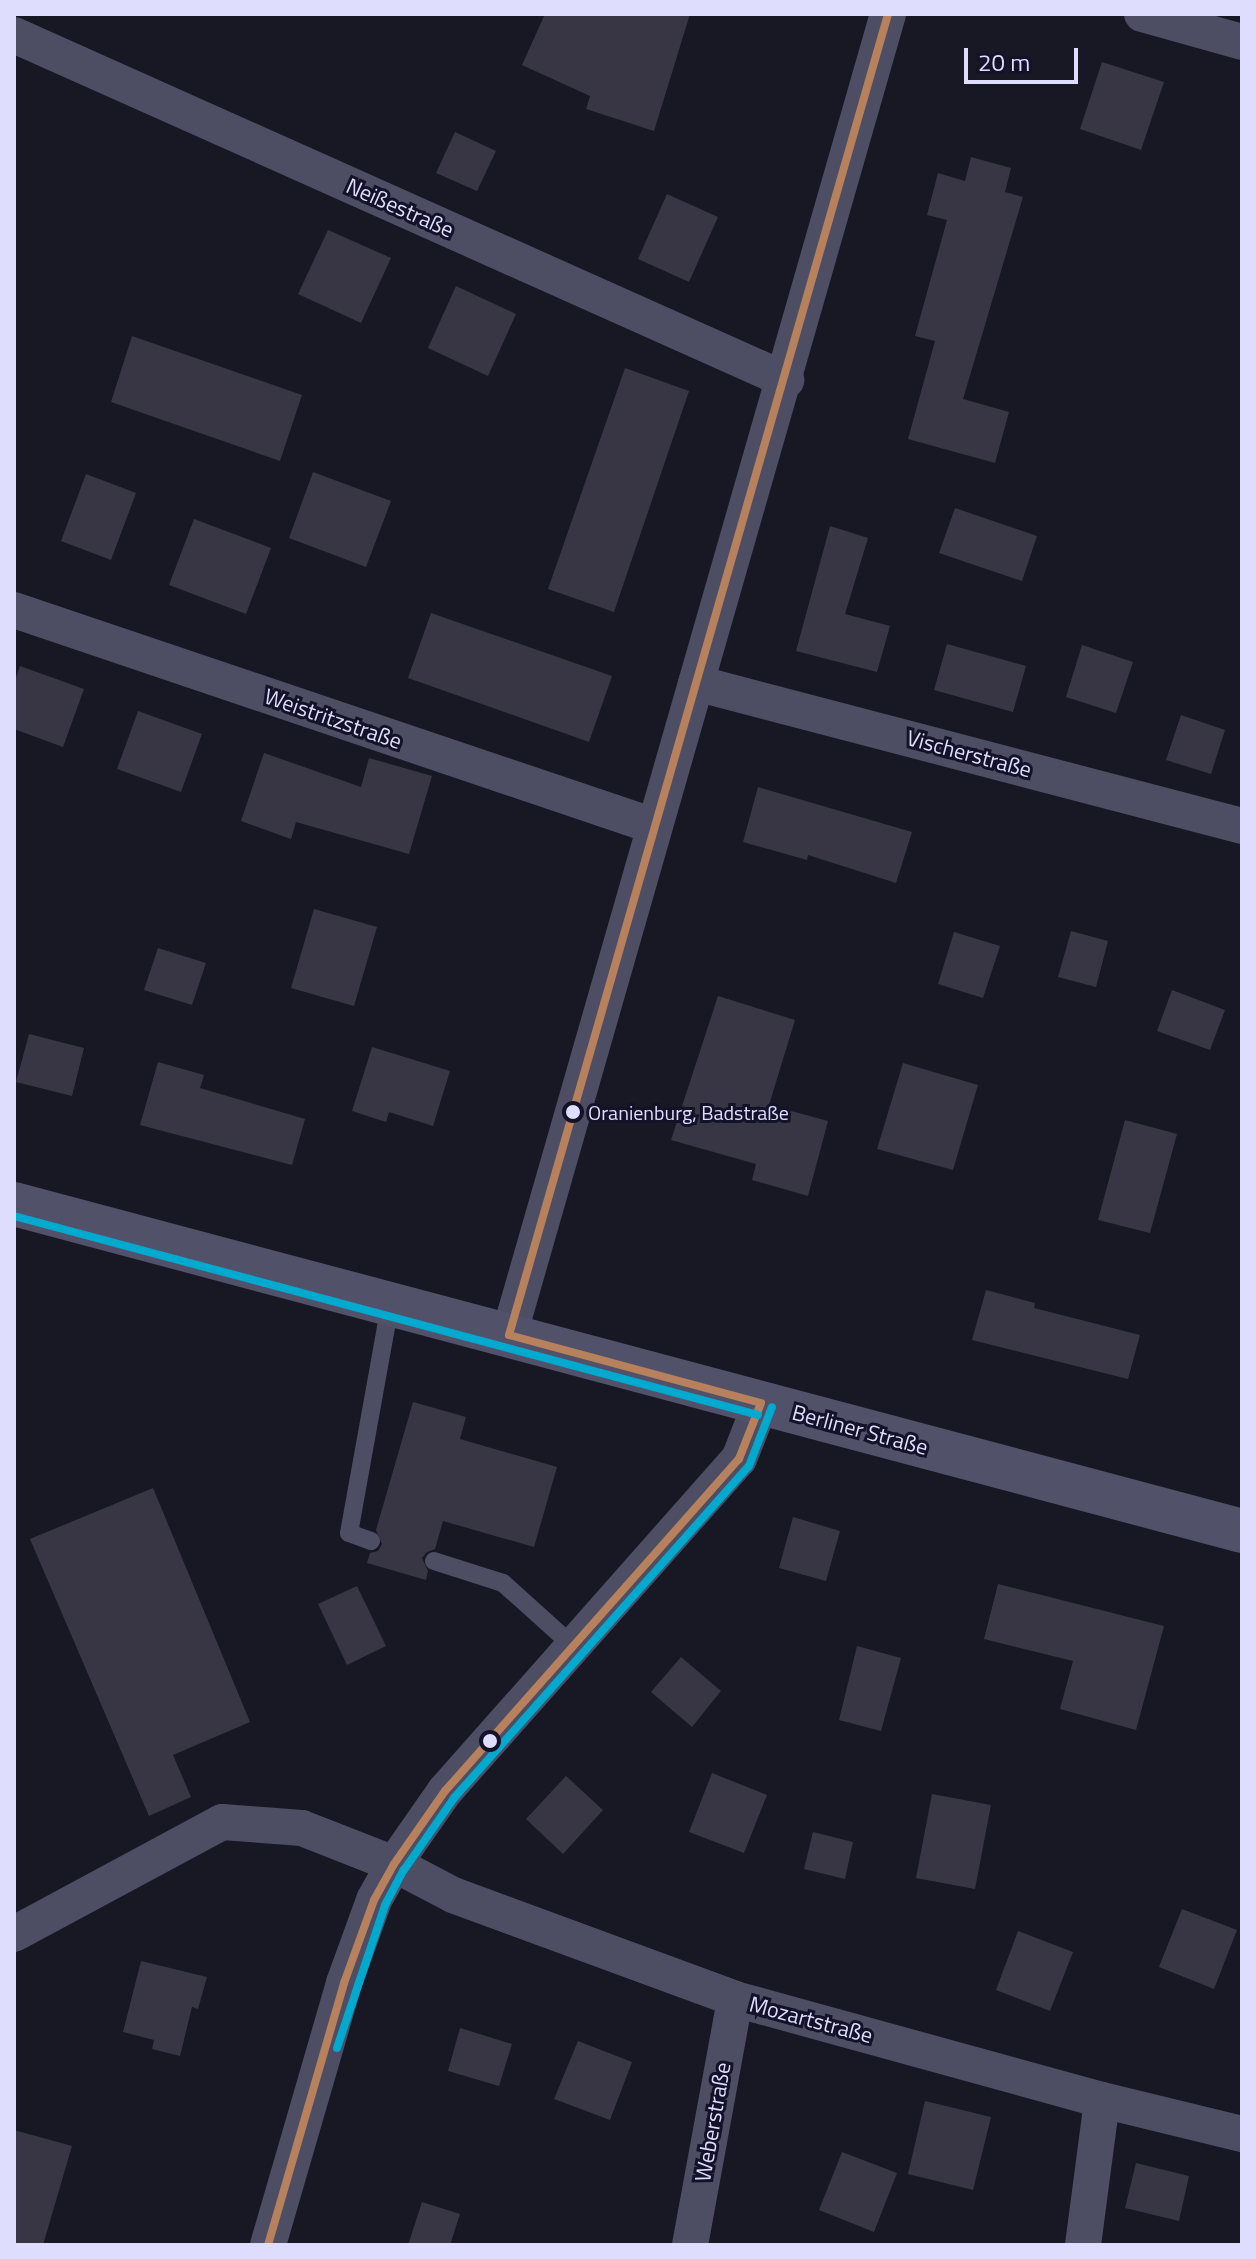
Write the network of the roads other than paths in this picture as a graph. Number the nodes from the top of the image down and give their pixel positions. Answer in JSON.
{"nodes":[{"id":1,"x":888,"y":14,"type":"edge"},
{"id":2,"x":1142,"y":14,"type":"edge"},
{"id":3,"x":14,"y":35,"type":"edge"},
{"id":4,"x":1242,"y":42,"type":"edge"},
{"id":5,"x":786,"y":380,"type":"junction"},
{"id":6,"x":14,"y":610,"type":"edge"},
{"id":7,"x":696,"y":683,"type":"junction"},
{"id":8,"x":654,"y":826,"type":"junction"},
{"id":9,"x":1242,"y":826,"type":"edge"},
{"id":10,"x":14,"y":1204,"type":"edge"},
{"id":11,"x":391,"y":1302,"type":"junction"},
{"id":12,"x":509,"y":1335,"type":"junction"},
{"id":13,"x":761,"y":1403,"type":"junction"},
{"id":14,"x":1242,"y":1531,"type":"edge"},
{"id":15,"x":371,"y":1541,"type":"dead end"},
{"id":16,"x":434,"y":1561,"type":"dead end"},
{"id":17,"x":573,"y":1646,"type":"junction"},
{"id":18,"x":394,"y":1864,"type":"junction"},
{"id":19,"x":14,"y":1934,"type":"edge"},
{"id":20,"x":735,"y":1999,"type":"junction"},
{"id":21,"x":1102,"y":2100,"type":"junction"},
{"id":22,"x":1242,"y":2134,"type":"edge"},
{"id":23,"x":268,"y":2245,"type":"edge"},
{"id":24,"x":690,"y":2245,"type":"edge"},
{"id":25,"x":1083,"y":2245,"type":"edge"}],
"edges":[{"from":1,"to":5,"type":"street"},
{"from":2,"to":4,"type":"street"},
{"from":3,"to":5,"type":"street","name":"Neißestraße"},
{"from":5,"to":7,"type":"street"},
{"from":6,"to":8,"type":"street","name":"Weistritzstraße"},
{"from":7,"to":8,"type":"street"},
{"from":7,"to":9,"type":"street","name":"Vischerstraße"},
{"from":8,"to":12,"type":"street"},
{"from":10,"to":11,"type":"main road","name":"Berliner Straße"},
{"from":11,"to":12,"type":"main road","name":"Berliner Straße"},
{"from":11,"to":15,"type":"lane"},
{"from":12,"to":13,"type":"main road","name":"Berliner Straße"},
{"from":13,"to":14,"type":"main road","name":"Berliner Straße"},
{"from":13,"to":17,"type":"street"},
{"from":16,"to":17,"type":"lane"},
{"from":17,"to":18,"type":"street"},
{"from":18,"to":19,"type":"street","name":"Mozartstraße"},
{"from":18,"to":20,"type":"street","name":"Mozartstraße"},
{"from":18,"to":23,"type":"street"},
{"from":20,"to":21,"type":"street","name":"Mozartstraße"},
{"from":20,"to":24,"type":"street","name":"Weberstraße"},
{"from":21,"to":22,"type":"street","name":"Mozartstraße"},
{"from":21,"to":25,"type":"street"}]}
